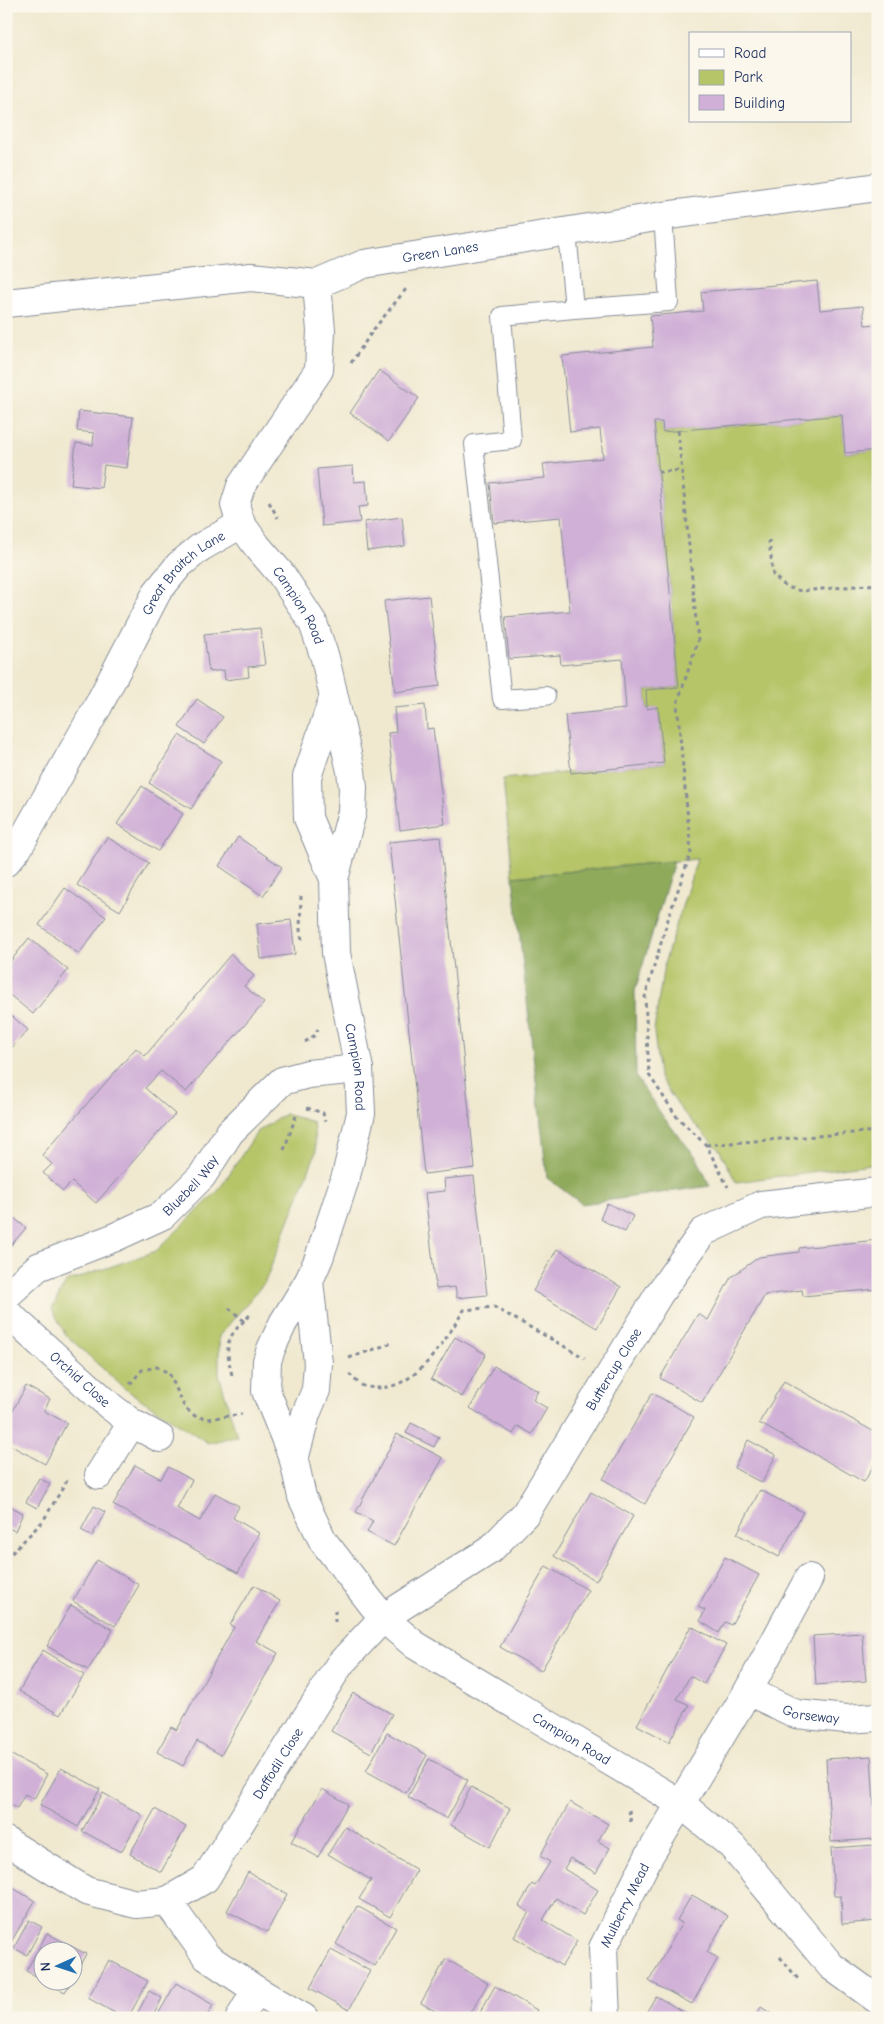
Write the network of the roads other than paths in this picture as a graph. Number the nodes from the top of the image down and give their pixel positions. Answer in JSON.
{"nodes":[{"id":1,"x":878,"y":187,"type":"edge"},
{"id":2,"x":663,"y":216,"type":"junction"},
{"id":3,"x":566,"y":231,"type":"junction"},
{"id":4,"x":317,"y":284,"type":"junction"},
{"id":5,"x":6,"y":303,"type":"edge"},
{"id":6,"x":574,"y":309,"type":"junction"},
{"id":7,"x":241,"y":524,"type":"junction"},
{"id":8,"x":546,"y":696,"type":"dead end"},
{"id":9,"x":333,"y":699,"type":"junction"},
{"id":10,"x":6,"y":862,"type":"edge"},
{"id":11,"x":334,"y":879,"type":"junction"},
{"id":12,"x":359,"y":1068,"type":"junction"},
{"id":13,"x":878,"y":1192,"type":"edge"},
{"id":14,"x":309,"y":1281,"type":"junction"},
{"id":15,"x":6,"y":1296,"type":"edge"},
{"id":16,"x":6,"y":1312,"type":"edge"},
{"id":17,"x":132,"y":1423,"type":"junction"},
{"id":18,"x":160,"y":1438,"type":"dead end"},
{"id":19,"x":294,"y":1460,"type":"junction"},
{"id":20,"x":86,"y":1473,"type":"road end"},
{"id":21,"x":809,"y":1578,"type":"dead end"},
{"id":22,"x":383,"y":1618,"type":"junction"},
{"id":23,"x":748,"y":1691,"type":"junction"},
{"id":24,"x":878,"y":1717,"type":"edge"},
{"id":25,"x":680,"y":1803,"type":"junction"},
{"id":26,"x":6,"y":1841,"type":"edge"},
{"id":27,"x":167,"y":1900,"type":"junction"},
{"id":28,"x":256,"y":1990,"type":"junction"},
{"id":29,"x":878,"y":2000,"type":"edge"},
{"id":30,"x":240,"y":2018,"type":"edge"},
{"id":31,"x":304,"y":2018,"type":"edge"},
{"id":32,"x":606,"y":2018,"type":"edge"}],
"edges":[{"from":1,"to":2,"type":"street","name":"Green Lanes"},
{"from":2,"to":3,"type":"street","name":"Green Lanes"},
{"from":2,"to":6,"type":"lane"},
{"from":3,"to":4,"type":"street","name":"Green Lanes"},
{"from":3,"to":6,"type":"lane"},
{"from":4,"to":5,"type":"street","name":"Green Lanes"},
{"from":4,"to":7,"type":"street","name":"Great Braitch Lane"},
{"from":6,"to":8,"type":"lane"},
{"from":7,"to":9,"type":"street","name":"Campion Road"},
{"from":7,"to":10,"type":"street","name":"Great Braitch Lane"},
{"from":9,"to":11,"type":"street","name":"Campion Road"},
{"from":9,"to":11,"type":"street","name":"Campion Road"},
{"from":11,"to":12,"type":"street","name":"Campion Road"},
{"from":12,"to":14,"type":"street","name":"Campion Road"},
{"from":12,"to":15,"type":"street","name":"Bluebell Way"},
{"from":13,"to":22,"type":"street","name":"Buttercup Close"},
{"from":14,"to":19,"type":"street","name":"Campion Road"},
{"from":14,"to":19,"type":"street","name":"Campion Road"},
{"from":16,"to":17,"type":"street","name":"Orchid Close"},
{"from":17,"to":18,"type":"street","name":"Orchid Close"},
{"from":17,"to":20,"type":"street"},
{"from":19,"to":22,"type":"street","name":"Campion Road"},
{"from":21,"to":23,"type":"street"},
{"from":22,"to":25,"type":"street","name":"Campion Road"},
{"from":22,"to":27,"type":"street","name":"Daffodil Close"},
{"from":23,"to":24,"type":"street","name":"Gorseway"},
{"from":23,"to":25,"type":"street"},
{"from":25,"to":29,"type":"street","name":"Campion Road"},
{"from":25,"to":32,"type":"street","name":"Mulberry Mead"},
{"from":26,"to":27,"type":"street","name":"Daffodil Close"},
{"from":27,"to":28,"type":"street"},
{"from":28,"to":30,"type":"street"},
{"from":28,"to":31,"type":"street"}]}
